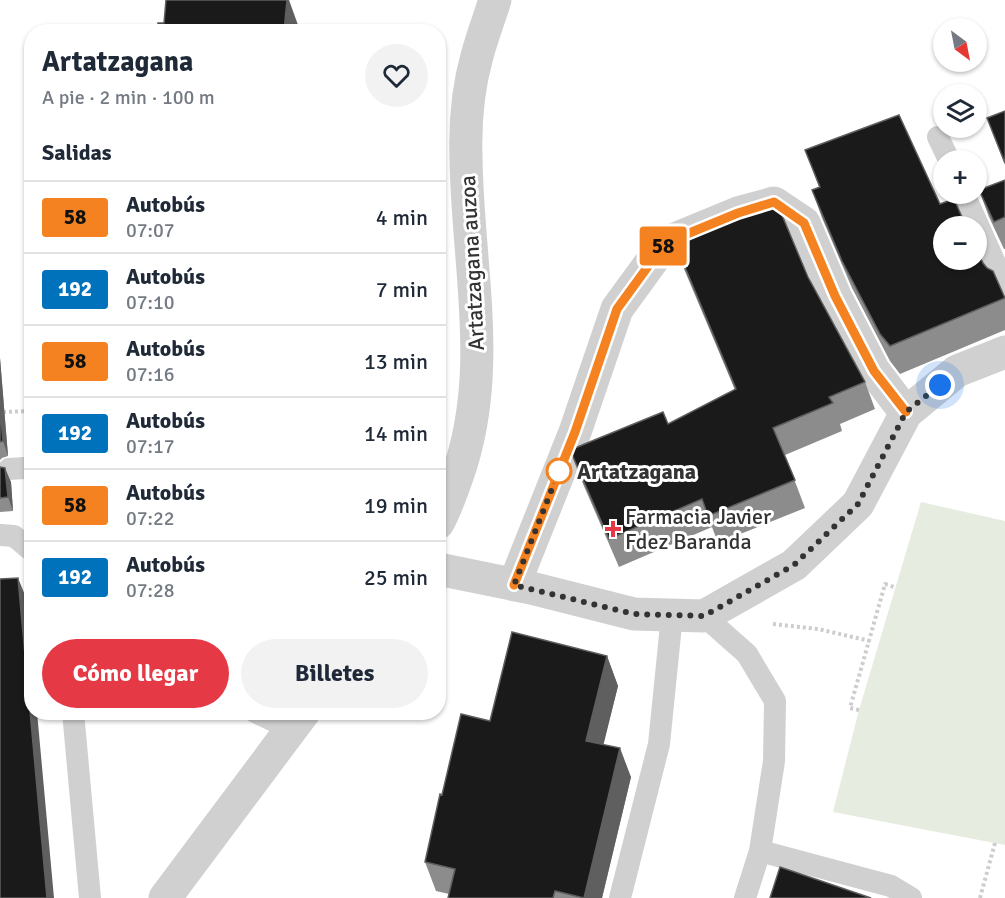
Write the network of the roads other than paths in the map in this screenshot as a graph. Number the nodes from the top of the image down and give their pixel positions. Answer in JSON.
{"nodes":[{"id":1,"x":495,"y":0,"type":"edge"},
{"id":2,"x":969,"y":204,"type":"edge"},
{"id":3,"x":1005,"y":285,"type":"edge"},
{"id":4,"x":1005,"y":352,"type":"edge"},
{"id":5,"x":906,"y":412,"type":"junction"},
{"id":6,"x":446,"y":508,"type":"edge"},
{"id":7,"x":0,"y":535,"type":"edge"},
{"id":8,"x":24,"y":544,"type":"edge"},
{"id":9,"x":446,"y":571,"type":"edge"},
{"id":10,"x":514,"y":585,"type":"junction"},
{"id":11,"x":688,"y":615,"type":"junction"},
{"id":12,"x":74,"y":720,"type":"edge"},
{"id":13,"x":298,"y":721,"type":"edge"},
{"id":14,"x":760,"y":851,"type":"junction"},
{"id":15,"x":90,"y":898,"type":"edge"},
{"id":16,"x":165,"y":898,"type":"edge"},
{"id":17,"x":620,"y":898,"type":"edge"},
{"id":18,"x":745,"y":898,"type":"edge"},
{"id":19,"x":911,"y":898,"type":"edge"}],
"edges":[{"from":1,"to":6,"type":"street","name":"Artatzagana auzoa"},
{"from":2,"to":3,"type":"lane"},
{"from":4,"to":5,"type":"street"},
{"from":5,"to":10,"type":"street"},
{"from":5,"to":11,"type":"street"},
{"from":7,"to":8,"type":"lane"},
{"from":9,"to":10,"type":"street"},
{"from":10,"to":11,"type":"street"},
{"from":11,"to":14,"type":"lane"},
{"from":11,"to":17,"type":"lane"},
{"from":12,"to":15,"type":"lane"},
{"from":13,"to":16,"type":"street"},
{"from":14,"to":18,"type":"lane"},
{"from":14,"to":19,"type":"lane"}]}
